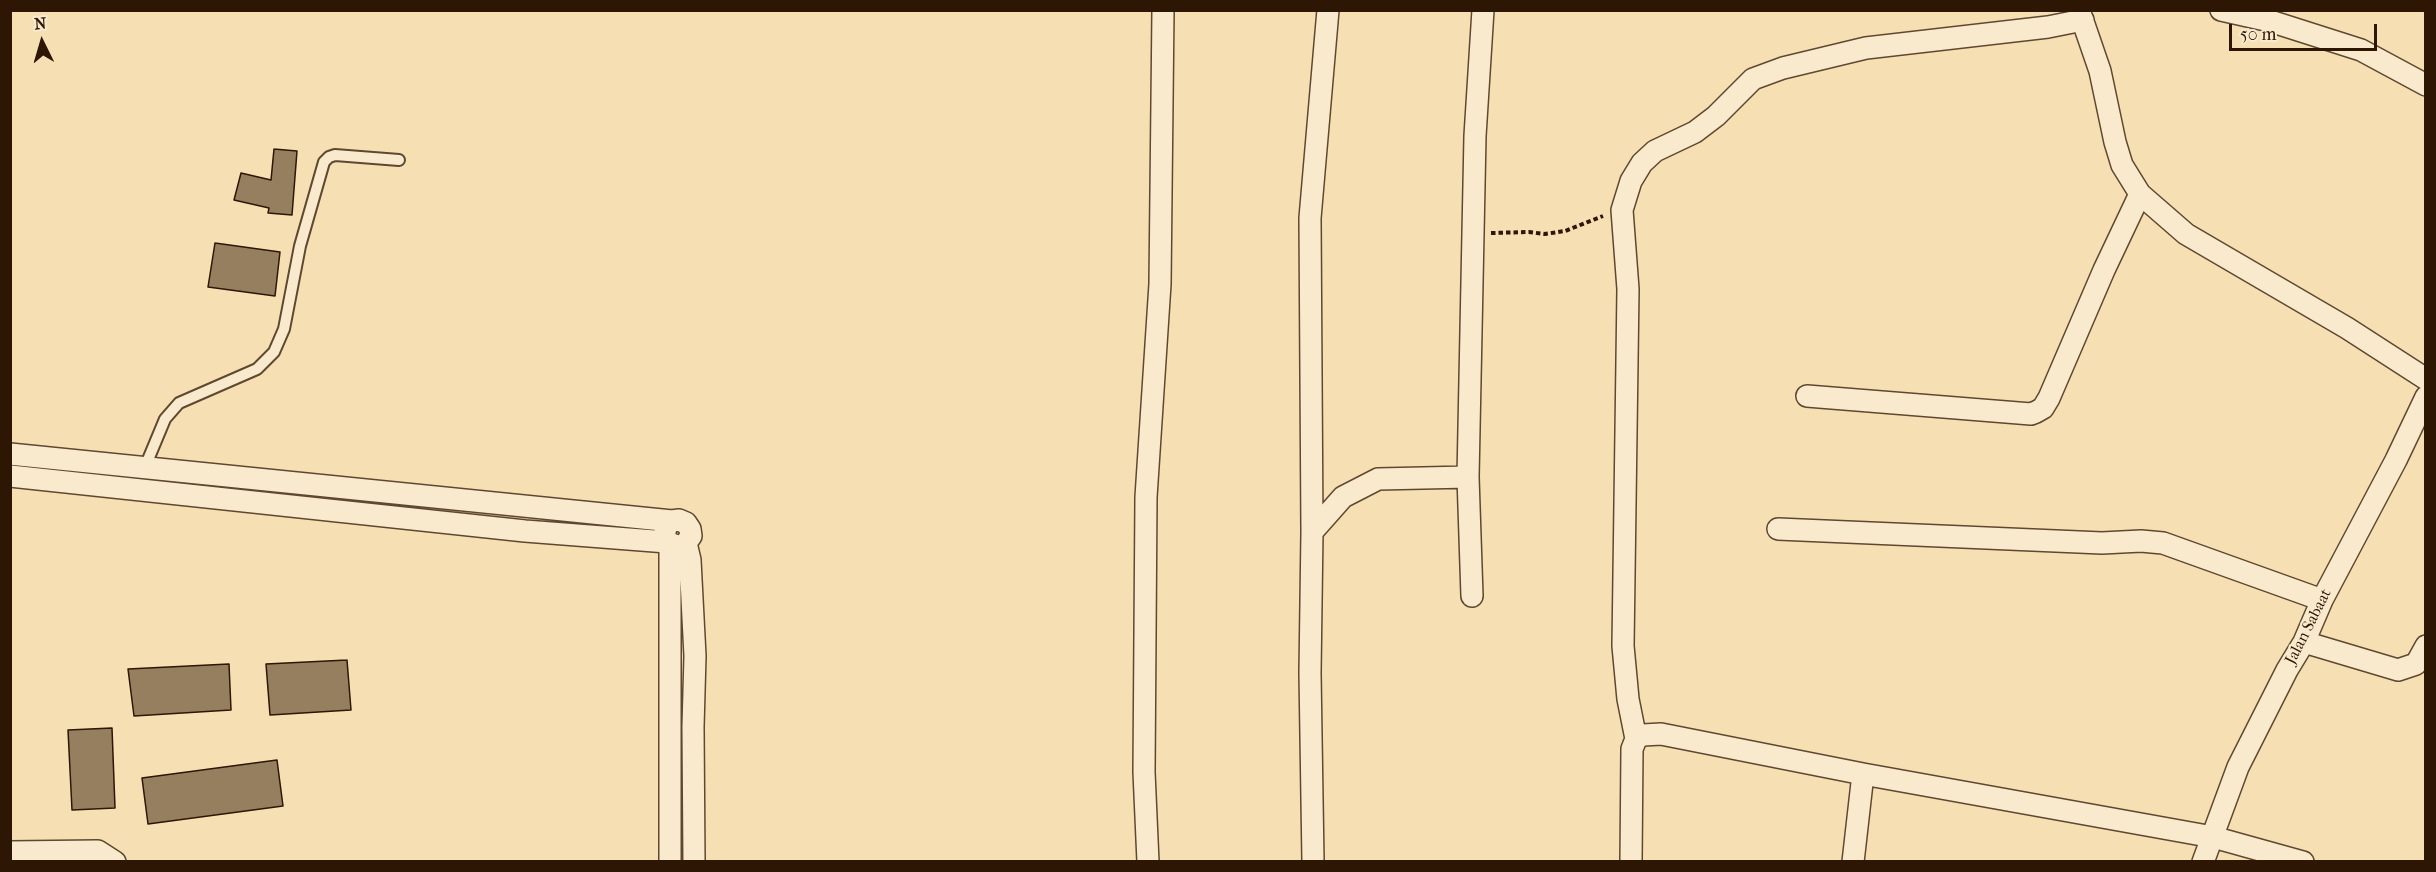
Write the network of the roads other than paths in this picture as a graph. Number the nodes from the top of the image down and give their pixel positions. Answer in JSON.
{"nodes":[{"id":1,"x":1163,"y":10,"type":"edge"},
{"id":2,"x":1328,"y":10,"type":"edge"},
{"id":3,"x":1483,"y":10,"type":"edge"},
{"id":4,"x":2221,"y":10,"type":"edge"},
{"id":5,"x":2081,"y":15,"type":"edge"},
{"id":6,"x":2426,"y":85,"type":"edge"},
{"id":7,"x":399,"y":160,"type":"dead end"},
{"id":8,"x":2140,"y":194,"type":"junction"},
{"id":9,"x":2426,"y":379,"type":"edge"},
{"id":10,"x":1807,"y":396,"type":"dead end"},
{"id":11,"x":2426,"y":397,"type":"edge"},
{"id":12,"x":10,"y":454,"type":"edge"},
{"id":13,"x":145,"y":467,"type":"junction"},
{"id":14,"x":10,"y":477,"type":"edge"},
{"id":15,"x":259,"y":477,"type":"junction"},
{"id":16,"x":1468,"y":477,"type":"junction"},
{"id":17,"x":254,"y":501,"type":"junction"},
{"id":18,"x":1778,"y":530,"type":"dead end"},
{"id":19,"x":1312,"y":532,"type":"junction"},
{"id":20,"x":674,"y":544,"type":"junction"},
{"id":21,"x":1472,"y":596,"type":"dead end"},
{"id":22,"x":2322,"y":600,"type":"junction"},
{"id":23,"x":2304,"y":642,"type":"junction"},
{"id":24,"x":2426,"y":646,"type":"edge"},
{"id":25,"x":1636,"y":739,"type":"junction"},
{"id":26,"x":1863,"y":774,"type":"junction"},
{"id":27,"x":2213,"y":837,"type":"junction"},
{"id":28,"x":10,"y":852,"type":"edge"},
{"id":29,"x":115,"y":861,"type":"edge"},
{"id":30,"x":670,"y":861,"type":"edge"},
{"id":31,"x":694,"y":861,"type":"edge"},
{"id":32,"x":1148,"y":861,"type":"edge"},
{"id":33,"x":1313,"y":861,"type":"edge"},
{"id":34,"x":1631,"y":861,"type":"edge"},
{"id":35,"x":1853,"y":861,"type":"edge"},
{"id":36,"x":2203,"y":861,"type":"edge"},
{"id":37,"x":2303,"y":861,"type":"edge"}],
"edges":[{"from":1,"to":32,"type":"street"},
{"from":2,"to":19,"type":"street"},
{"from":3,"to":16,"type":"street"},
{"from":4,"to":6,"type":"street"},
{"from":5,"to":8,"type":"street"},
{"from":5,"to":25,"type":"street"},
{"from":7,"to":13,"type":"lane"},
{"from":8,"to":9,"type":"street"},
{"from":8,"to":10,"type":"street"},
{"from":11,"to":22,"type":"street","name":"Jalan Sabaat"},
{"from":12,"to":13,"type":"street"},
{"from":13,"to":15,"type":"street"},
{"from":14,"to":17,"type":"street"},
{"from":15,"to":17,"type":"street"},
{"from":15,"to":20,"type":"street"},
{"from":16,"to":19,"type":"street"},
{"from":16,"to":21,"type":"street"},
{"from":17,"to":20,"type":"street"},
{"from":18,"to":22,"type":"street"},
{"from":19,"to":33,"type":"street"},
{"from":20,"to":30,"type":"street"},
{"from":20,"to":31,"type":"street"},
{"from":22,"to":23,"type":"street","name":"Jalan Sabaat"},
{"from":23,"to":24,"type":"street"},
{"from":23,"to":27,"type":"street","name":"Jalan Sabaat"},
{"from":25,"to":26,"type":"street"},
{"from":25,"to":34,"type":"street"},
{"from":26,"to":27,"type":"street"},
{"from":26,"to":35,"type":"street"},
{"from":27,"to":36,"type":"street","name":"Jalan Sabaat"},
{"from":27,"to":37,"type":"street"},
{"from":28,"to":29,"type":"street"}]}
